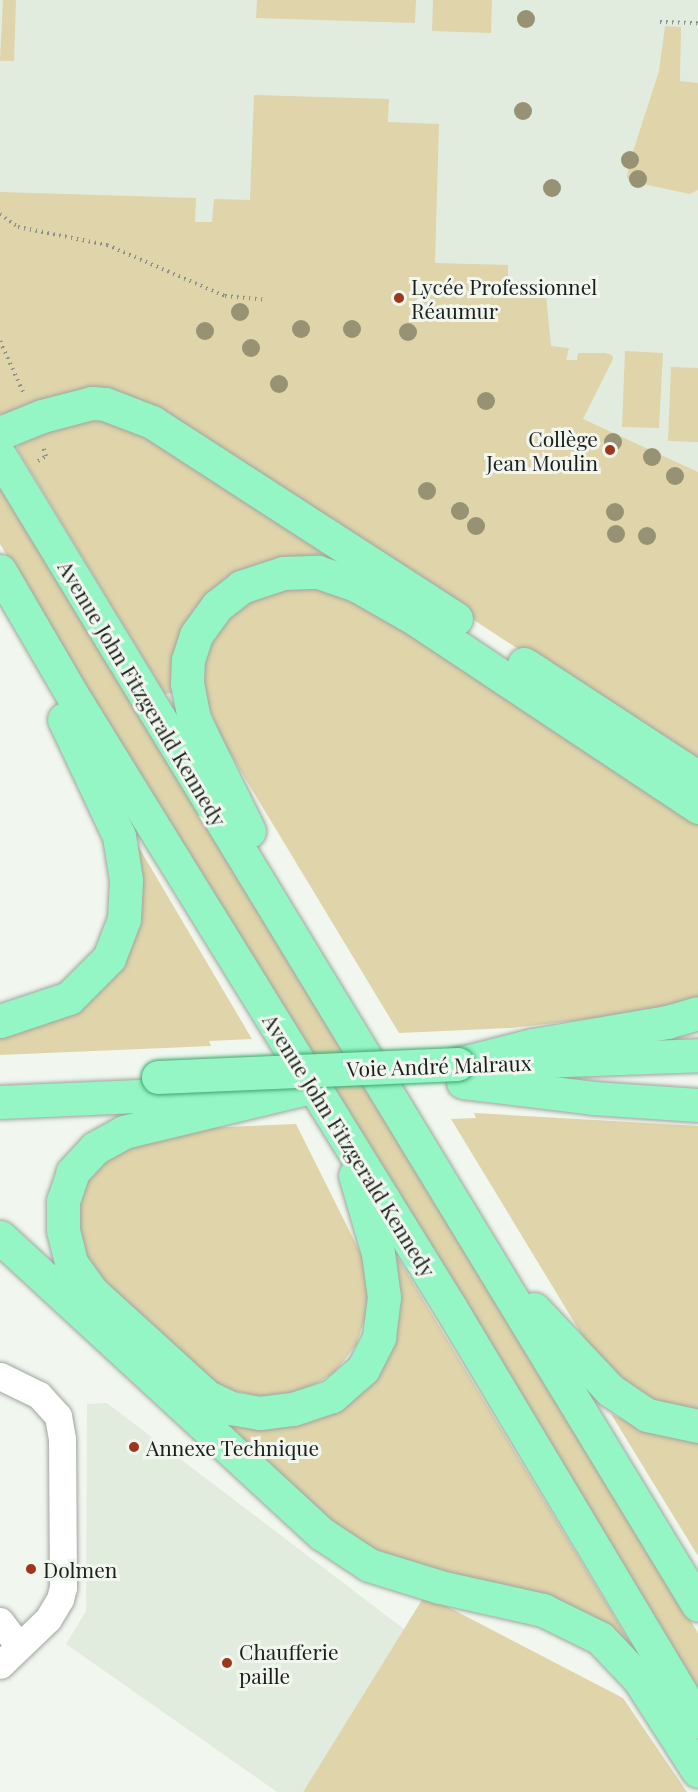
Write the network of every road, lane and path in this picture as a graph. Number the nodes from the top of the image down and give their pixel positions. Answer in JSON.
{"nodes":[{"id":1,"x":660,"y":22,"type":"dead end"},
{"id":2,"x":698,"y":23,"type":"edge"},
{"id":3,"x":0,"y":214,"type":"edge"},
{"id":4,"x":266,"y":300,"type":"dead end"},
{"id":5,"x":1,"y":454,"type":"edge"},
{"id":6,"x":0,"y":573,"type":"edge"},
{"id":7,"x":698,"y":778,"type":"edge"},
{"id":8,"x":698,"y":807,"type":"edge"},
{"id":9,"x":311,"y":970,"type":"junction"},
{"id":10,"x":698,"y":1013,"type":"edge"},
{"id":11,"x":0,"y":1021,"type":"edge"},
{"id":12,"x":698,"y":1054,"type":"edge"},
{"id":13,"x":461,"y":1073,"type":"junction"},
{"id":14,"x":698,"y":1076,"type":"edge"},
{"id":15,"x":0,"y":1082,"type":"edge"},
{"id":16,"x":159,"y":1086,"type":"junction"},
{"id":17,"x":306,"y":1088,"type":"junction"},
{"id":18,"x":0,"y":1102,"type":"edge"},
{"id":19,"x":698,"y":1104,"type":"edge"},
{"id":20,"x":339,"y":1128,"type":"junction"},
{"id":21,"x":0,"y":1237,"type":"edge"},
{"id":22,"x":496,"y":1271,"type":"junction"},
{"id":23,"x":0,"y":1376,"type":"edge"},
{"id":24,"x":698,"y":1426,"type":"edge"},
{"id":25,"x":698,"y":1605,"type":"edge"},
{"id":26,"x":0,"y":1621,"type":"edge"},
{"id":27,"x":19,"y":1646,"type":"junction"},
{"id":28,"x":0,"y":1665,"type":"edge"},
{"id":29,"x":698,"y":1721,"type":"edge"},
{"id":30,"x":698,"y":1771,"type":"edge"}],
"edges":[{"from":1,"to":2,"type":"path"},
{"from":3,"to":4,"type":"path"},
{"from":5,"to":7,"type":"main road"},
{"from":5,"to":9,"type":"main road","name":"Avenue John Fitzgerald Kennedy"},
{"from":6,"to":11,"type":"main road"},
{"from":6,"to":20,"type":"main road","name":"Avenue John Fitzgerald Kennedy"},
{"from":8,"to":9,"type":"main road"},
{"from":9,"to":22,"type":"main road","name":"Avenue John Fitzgerald Kennedy"},
{"from":10,"to":13,"type":"main road"},
{"from":12,"to":13,"type":"main road","name":"Voie André Malraux"},
{"from":13,"to":14,"type":"main road","name":"Voie André Malraux"},
{"from":13,"to":16,"type":"main road","name":"Voie André Malraux","bridge":true},
{"from":13,"to":17,"type":"main road","name":"Voie André Malraux"},
{"from":13,"to":19,"type":"main road"},
{"from":15,"to":16,"type":"main road","name":"Voie André Malraux"},
{"from":16,"to":17,"type":"main road","name":"Voie André Malraux"},
{"from":16,"to":18,"type":"main road","name":"Voie André Malraux"},
{"from":17,"to":20,"type":"main road"},
{"from":20,"to":29,"type":"main road","name":"Avenue John Fitzgerald Kennedy"},
{"from":21,"to":30,"type":"main road"},
{"from":22,"to":24,"type":"main road"},
{"from":22,"to":25,"type":"main road","name":"Avenue John Fitzgerald Kennedy"},
{"from":23,"to":27,"type":"street"},
{"from":26,"to":27,"type":"street"},
{"from":27,"to":28,"type":"street"}]}
